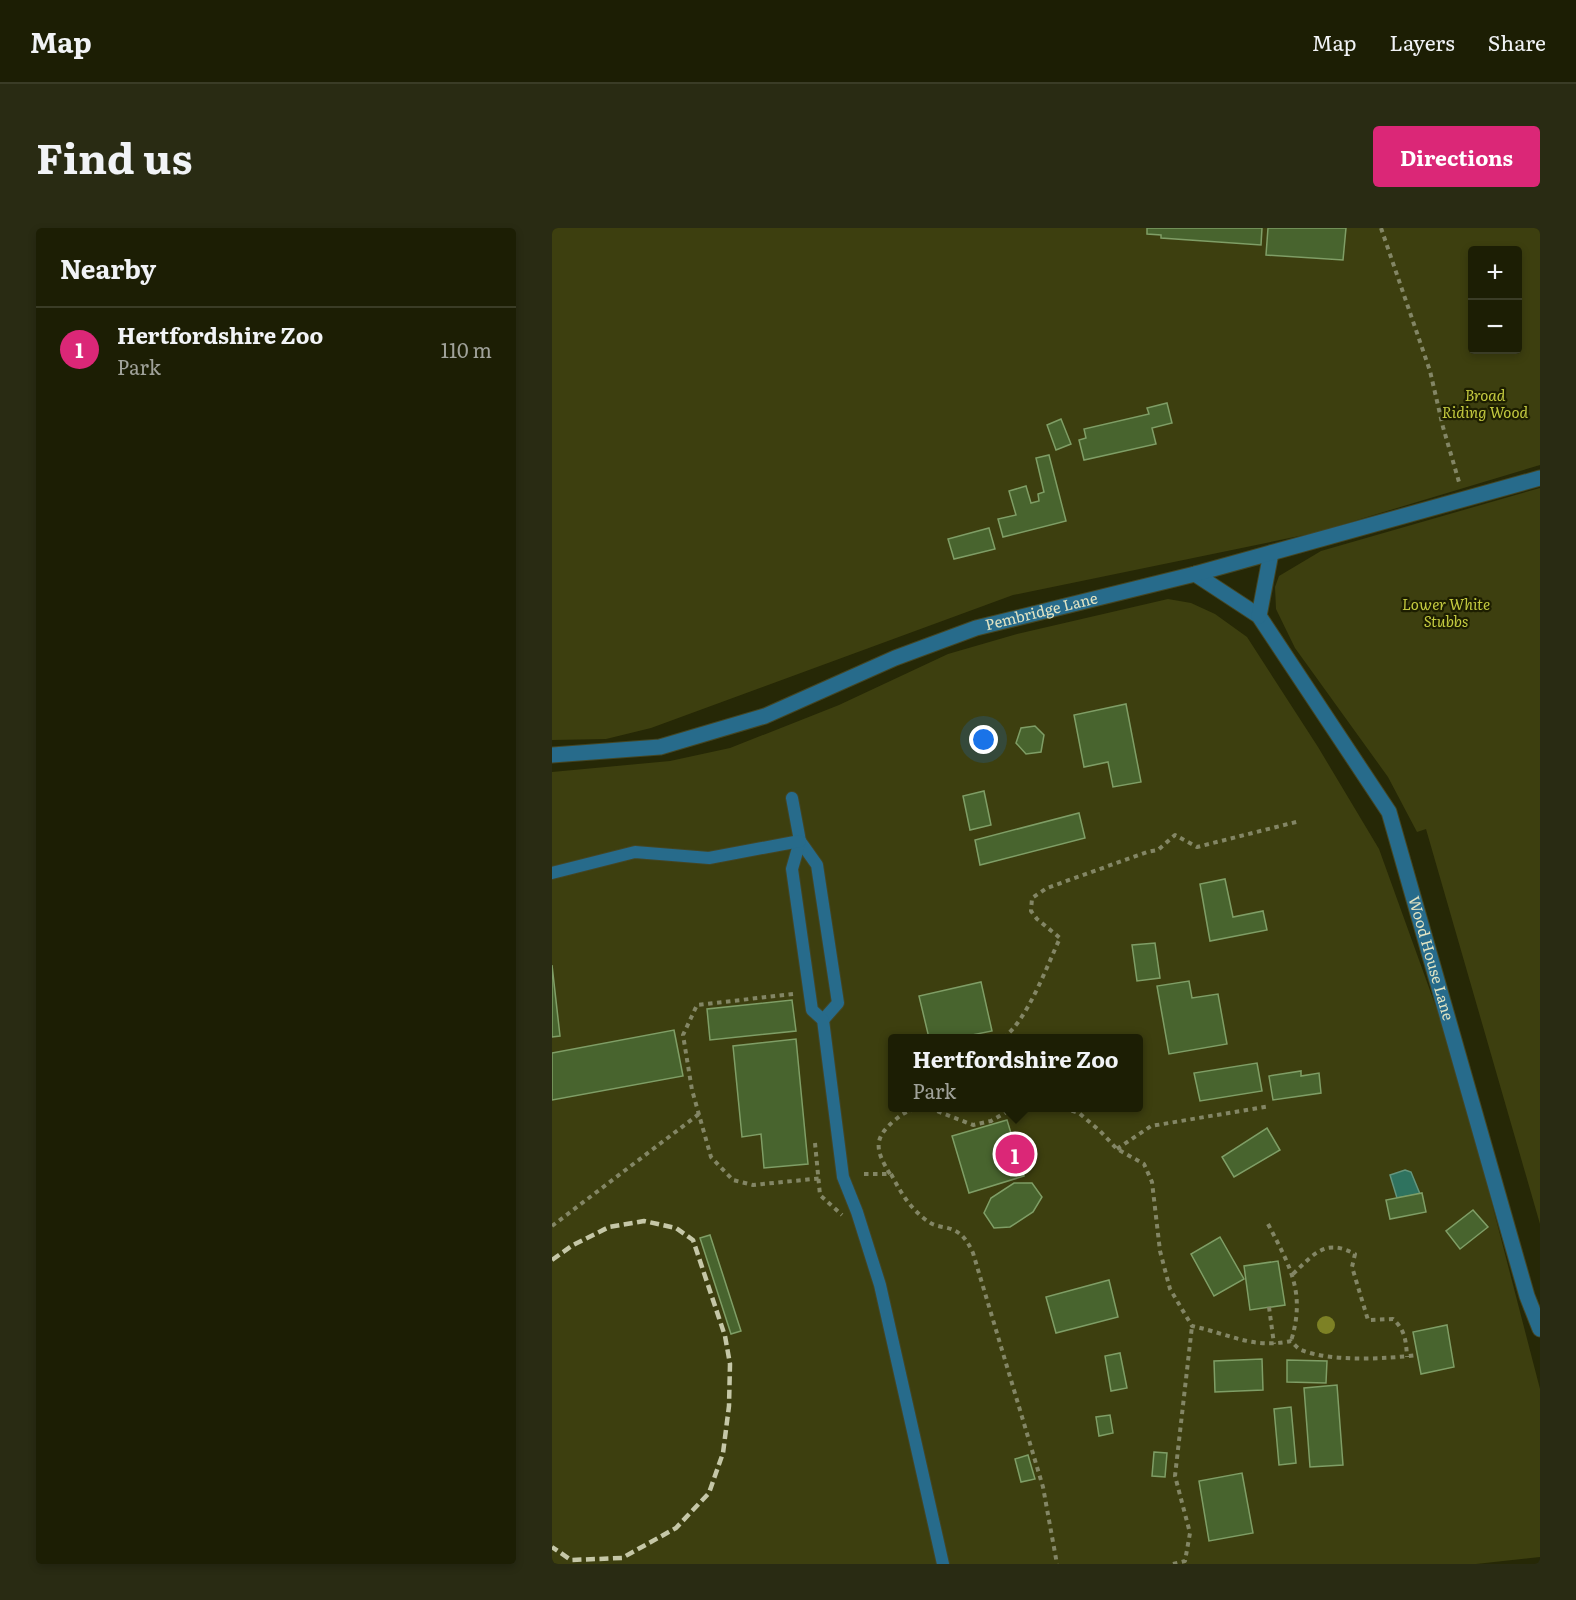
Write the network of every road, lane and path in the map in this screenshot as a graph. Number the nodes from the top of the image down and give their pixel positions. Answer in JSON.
{"nodes":[{"id":1,"x":1381,"y":228,"type":"edge"},
{"id":2,"x":1540,"y":478,"type":"edge"},
{"id":3,"x":1462,"y":499,"type":"junction"},
{"id":4,"x":1271,"y":553,"type":"junction"},
{"id":5,"x":1195,"y":574,"type":"junction"},
{"id":6,"x":1259,"y":616,"type":"junction"},
{"id":7,"x":552,"y":755,"type":"edge"},
{"id":8,"x":792,"y":798,"type":"dead end"},
{"id":9,"x":1300,"y":820,"type":"dead end"},
{"id":10,"x":800,"y":841,"type":"junction"},
{"id":11,"x":552,"y":873,"type":"edge"},
{"id":12,"x":798,"y":994,"type":"dead end"},
{"id":13,"x":823,"y":1020,"type":"junction"},
{"id":14,"x":1009,"y":1034,"type":"edge"},
{"id":15,"x":1270,"y":1106,"type":"dead end"},
{"id":16,"x":904,"y":1112,"type":"edge"},
{"id":17,"x":943,"y":1112,"type":"edge"},
{"id":18,"x":1005,"y":1112,"type":"edge"},
{"id":19,"x":1076,"y":1112,"type":"edge"},
{"id":20,"x":699,"y":1114,"type":"junction"},
{"id":21,"x":815,"y":1143,"type":"dead end"},
{"id":22,"x":1117,"y":1149,"type":"junction"},
{"id":23,"x":864,"y":1174,"type":"dead end"},
{"id":24,"x":891,"y":1174,"type":"junction"},
{"id":25,"x":823,"y":1178,"type":"dead end"},
{"id":26,"x":842,"y":1215,"type":"dead end"},
{"id":27,"x":1268,"y":1224,"type":"dead end"},
{"id":28,"x":552,"y":1226,"type":"edge"},
{"id":29,"x":1293,"y":1274,"type":"junction"},
{"id":30,"x":1269,"y":1307,"type":"dead end"},
{"id":31,"x":1192,"y":1326,"type":"junction"},
{"id":32,"x":1540,"y":1329,"type":"edge"},
{"id":33,"x":1291,"y":1341,"type":"junction"},
{"id":34,"x":1274,"y":1344,"type":"junction"},
{"id":35,"x":1417,"y":1355,"type":"dead end"},
{"id":36,"x":1407,"y":1356,"type":"junction"},
{"id":37,"x":943,"y":1564,"type":"edge"},
{"id":38,"x":1058,"y":1564,"type":"edge"},
{"id":39,"x":1173,"y":1564,"type":"edge"}],
"edges":[{"from":1,"to":3,"type":"path"},
{"from":2,"to":3,"type":"street","name":"Pembridge Lane"},
{"from":3,"to":4,"type":"street","name":"Pembridge Lane"},
{"from":4,"to":5,"type":"street","name":"Pembridge Lane"},
{"from":4,"to":6,"type":"street"},
{"from":5,"to":6,"type":"street","name":"Wood House Lane"},
{"from":5,"to":7,"type":"street","name":"Pembridge Lane"},
{"from":6,"to":32,"type":"street","name":"Wood House Lane"},
{"from":8,"to":10,"type":"lane"},
{"from":9,"to":14,"type":"path"},
{"from":10,"to":11,"type":"lane"},
{"from":10,"to":13,"type":"lane"},
{"from":10,"to":13,"type":"lane"},
{"from":12,"to":20,"type":"path"},
{"from":13,"to":37,"type":"lane"},
{"from":15,"to":22,"type":"path"},
{"from":16,"to":24,"type":"path"},
{"from":17,"to":18,"type":"path"},
{"from":19,"to":22,"type":"path"},
{"from":20,"to":25,"type":"path"},
{"from":20,"to":28,"type":"path"},
{"from":21,"to":26,"type":"path","bridge":true},
{"from":22,"to":31,"type":"path"},
{"from":23,"to":24,"type":"path"},
{"from":24,"to":38,"type":"path"},
{"from":27,"to":29,"type":"path"},
{"from":29,"to":33,"type":"path"},
{"from":29,"to":36,"type":"path"},
{"from":30,"to":34,"type":"path"},
{"from":31,"to":34,"type":"path"},
{"from":31,"to":39,"type":"path"},
{"from":33,"to":34,"type":"path"},
{"from":33,"to":36,"type":"path"},
{"from":35,"to":36,"type":"path"}]}
